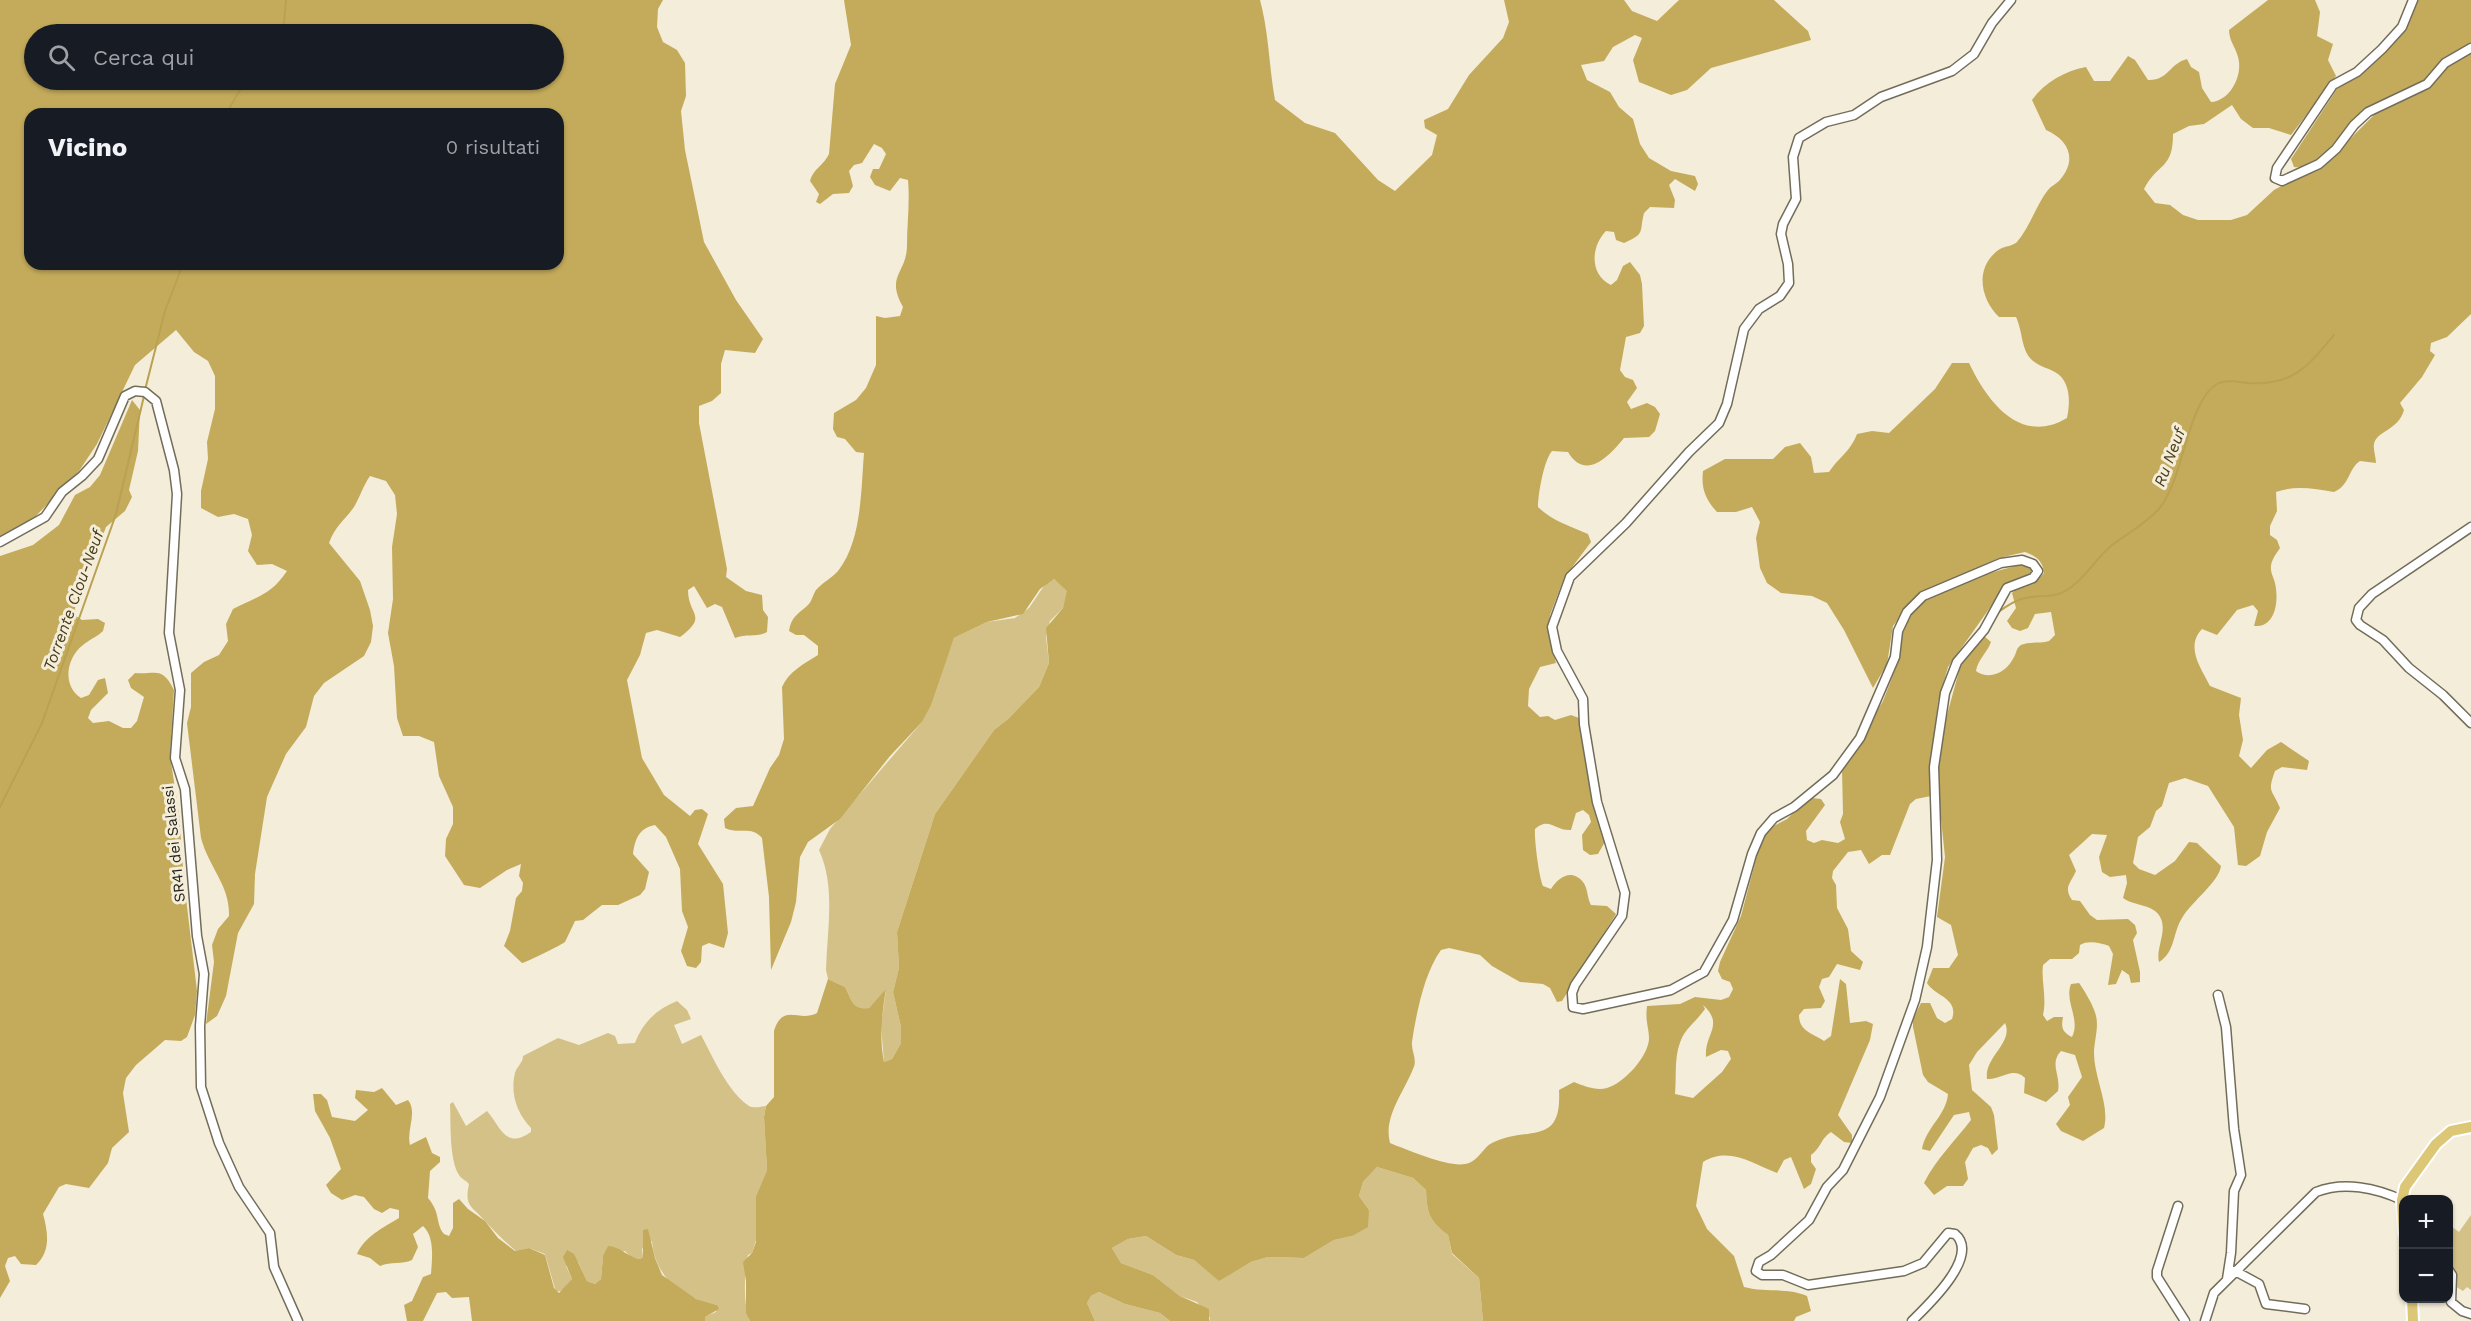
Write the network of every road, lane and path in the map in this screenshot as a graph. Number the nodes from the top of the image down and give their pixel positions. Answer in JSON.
{"nodes":[{"id":1,"x":2011,"y":0,"type":"edge"},
{"id":2,"x":2413,"y":0,"type":"edge"},
{"id":3,"x":2471,"y":48,"type":"edge"},
{"id":4,"x":2471,"y":527,"type":"edge"},
{"id":5,"x":0,"y":542,"type":"edge"},
{"id":6,"x":2471,"y":723,"type":"edge"},
{"id":7,"x":2218,"y":995,"type":"dead end"},
{"id":8,"x":2471,"y":1127,"type":"edge"},
{"id":9,"x":2403,"y":1195,"type":"edge"},
{"id":10,"x":2399,"y":1198,"type":"edge"},
{"id":11,"x":2178,"y":1206,"type":"dead end"},
{"id":12,"x":2235,"y":1271,"type":"junction"},
{"id":13,"x":2227,"y":1280,"type":"junction"},
{"id":14,"x":2412,"y":1303,"type":"edge"},
{"id":15,"x":2452,"y":1303,"type":"edge"},
{"id":16,"x":2304,"y":1309,"type":"dead end"},
{"id":17,"x":2471,"y":1314,"type":"edge"},
{"id":18,"x":298,"y":1321,"type":"edge"},
{"id":19,"x":1912,"y":1321,"type":"edge"},
{"id":20,"x":2185,"y":1321,"type":"edge"},
{"id":21,"x":2205,"y":1321,"type":"edge"},
{"id":22,"x":2413,"y":1321,"type":"edge"}],
"edges":[{"from":1,"to":19,"type":"street"},
{"from":2,"to":3,"type":"street"},
{"from":4,"to":6,"type":"street"},
{"from":5,"to":18,"type":"street","name":"SR41 dei Salassi"},
{"from":7,"to":13,"type":"street"},
{"from":8,"to":9,"type":"main road"},
{"from":10,"to":12,"type":"street"},
{"from":11,"to":20,"type":"street"},
{"from":12,"to":13,"type":"street"},
{"from":12,"to":16,"type":"street"},
{"from":13,"to":21,"type":"street"},
{"from":14,"to":22,"type":"main road"},
{"from":15,"to":17,"type":"street"}]}
